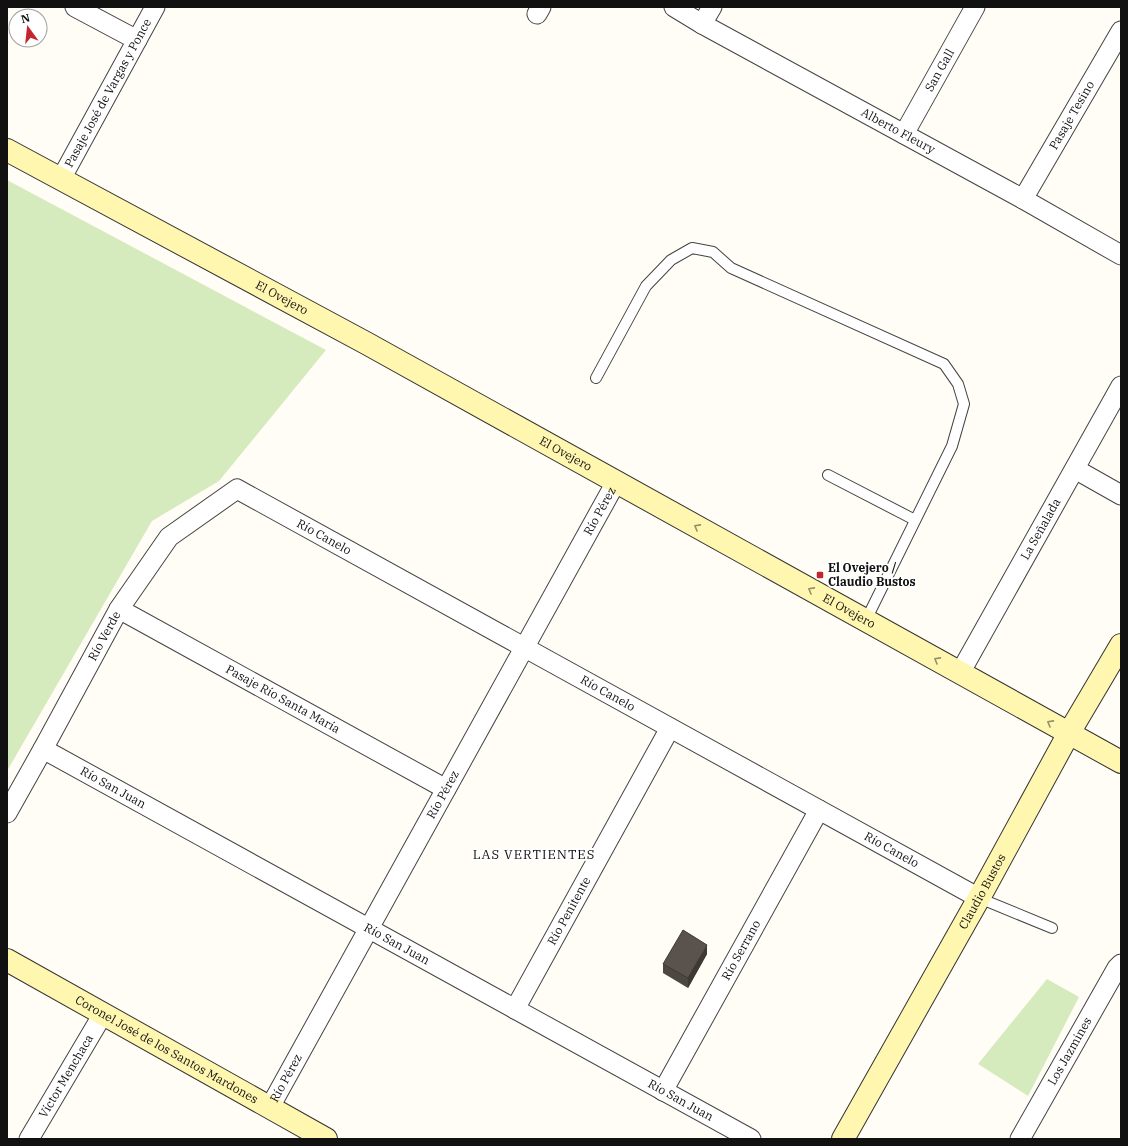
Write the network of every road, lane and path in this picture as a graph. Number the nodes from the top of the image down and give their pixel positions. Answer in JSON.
{"nodes":[{"id":1,"x":75,"y":7,"type":"edge"},
{"id":2,"x":155,"y":7,"type":"edge"},
{"id":3,"x":674,"y":7,"type":"edge"},
{"id":4,"x":712,"y":7,"type":"edge"},
{"id":5,"x":975,"y":7,"type":"edge"},
{"id":6,"x":702,"y":24,"type":"junction"},
{"id":7,"x":1121,"y":31,"type":"edge"},
{"id":8,"x":137,"y":40,"type":"junction"},
{"id":9,"x":904,"y":134,"type":"junction"},
{"id":10,"x":7,"y":150,"type":"edge"},
{"id":11,"x":61,"y":178,"type":"junction"},
{"id":12,"x":1023,"y":199,"type":"junction"},
{"id":13,"x":1121,"y":255,"type":"edge"},
{"id":14,"x":596,"y":378,"type":"dead end"},
{"id":15,"x":1121,"y":386,"type":"edge"},
{"id":16,"x":1075,"y":469,"type":"junction"},
{"id":17,"x":828,"y":475,"type":"dead end"},
{"id":18,"x":616,"y":482,"type":"junction"},
{"id":19,"x":237,"y":490,"type":"joint"},
{"id":20,"x":1121,"y":495,"type":"edge"},
{"id":21,"x":915,"y":520,"type":"junction"},
{"id":22,"x":119,"y":609,"type":"junction"},
{"id":23,"x":866,"y":620,"type":"junction"},
{"id":24,"x":1121,"y":645,"type":"edge"},
{"id":25,"x":524,"y":648,"type":"junction"},
{"id":26,"x":960,"y":673,"type":"junction"},
{"id":27,"x":670,"y":728,"type":"junction"},
{"id":28,"x":1069,"y":733,"type":"junction"},
{"id":29,"x":43,"y":749,"type":"junction"},
{"id":30,"x":1121,"y":762,"type":"edge"},
{"id":31,"x":446,"y":789,"type":"junction"},
{"id":32,"x":819,"y":810,"type":"junction"},
{"id":33,"x":7,"y":813,"type":"edge"},
{"id":34,"x":979,"y":898,"type":"junction"},
{"id":35,"x":369,"y":928,"type":"junction"},
{"id":36,"x":1052,"y":928,"type":"dead end"},
{"id":37,"x":7,"y":960,"type":"edge"},
{"id":38,"x":1121,"y":964,"type":"edge"},
{"id":39,"x":515,"y":1009,"type":"junction"},
{"id":40,"x":103,"y":1014,"type":"junction"},
{"id":41,"x":663,"y":1091,"type":"junction"},
{"id":42,"x":270,"y":1107,"type":"junction"},
{"id":43,"x":29,"y":1139,"type":"edge"},
{"id":44,"x":326,"y":1139,"type":"edge"},
{"id":45,"x":751,"y":1139,"type":"edge"},
{"id":46,"x":843,"y":1139,"type":"edge"},
{"id":47,"x":1020,"y":1139,"type":"edge"}],
"edges":[{"from":1,"to":8,"type":"street"},
{"from":2,"to":8,"type":"street","name":"Pasaje José de Vargas y Ponce"},
{"from":3,"to":6,"type":"street","name":"Alberto Fleury"},
{"from":4,"to":6,"type":"street"},
{"from":5,"to":9,"type":"street","name":"San Gall"},
{"from":6,"to":9,"type":"street","name":"Alberto Fleury"},
{"from":7,"to":12,"type":"street","name":"Pasaje Tesino"},
{"from":8,"to":11,"type":"street","name":"Pasaje José de Vargas y Ponce"},
{"from":9,"to":12,"type":"street","name":"Alberto Fleury"},
{"from":10,"to":11,"type":"street","name":"El Ovejero"},
{"from":11,"to":18,"type":"street","name":"El Ovejero"},
{"from":12,"to":13,"type":"street","name":"Alberto Fleury"},
{"from":14,"to":21,"type":"lane"},
{"from":15,"to":16,"type":"street","name":"La Señalada"},
{"from":16,"to":20,"type":"street"},
{"from":16,"to":26,"type":"street","name":"La Señalada"},
{"from":17,"to":21,"type":"lane"},
{"from":23,"to":18,"type":"street","name":"El Ovejero","one_way":true},
{"from":18,"to":25,"type":"street","name":"Río Pérez"},
{"from":19,"to":22,"type":"street","name":"Río Verde"},
{"from":19,"to":25,"type":"street","name":"Río Canelo"},
{"from":21,"to":23,"type":"lane"},
{"from":22,"to":29,"type":"street","name":"Río Verde"},
{"from":22,"to":31,"type":"street","name":"Pasaje Río Santa María"},
{"from":26,"to":23,"type":"street","name":"El Ovejero","one_way":true},
{"from":24,"to":28,"type":"street","name":"Claudio Bustos"},
{"from":25,"to":27,"type":"street","name":"Río Canelo"},
{"from":25,"to":31,"type":"street","name":"Río Pérez"},
{"from":28,"to":26,"type":"street","name":"El Ovejero","one_way":true},
{"from":27,"to":32,"type":"street","name":"Río Canelo"},
{"from":27,"to":39,"type":"street","name":"Río Penitente"},
{"from":28,"to":30,"type":"street","name":"El Ovejero"},
{"from":28,"to":34,"type":"street","name":"Claudio Bustos"},
{"from":29,"to":33,"type":"street","name":"Río Verde"},
{"from":29,"to":35,"type":"street","name":"Río San Juan"},
{"from":31,"to":35,"type":"street","name":"Río Pérez"},
{"from":32,"to":34,"type":"street","name":"Río Canelo"},
{"from":32,"to":41,"type":"street","name":"Río Serrano"},
{"from":34,"to":36,"type":"lane"},
{"from":34,"to":46,"type":"street","name":"Claudio Bustos"},
{"from":35,"to":39,"type":"street","name":"Río San Juan"},
{"from":35,"to":42,"type":"street","name":"Río Pérez"},
{"from":37,"to":40,"type":"street","name":"Coronel José de los Santos Mardones"},
{"from":38,"to":47,"type":"street","name":"Los Jazmines"},
{"from":39,"to":41,"type":"street","name":"Río San Juan"},
{"from":40,"to":42,"type":"street","name":"Coronel José de los Santos Mardones"},
{"from":40,"to":43,"type":"street","name":"Víctor Menchaca"},
{"from":41,"to":45,"type":"street","name":"Río San Juan"},
{"from":42,"to":44,"type":"street","name":"Coronel José de los Santos Mardones"}]}
